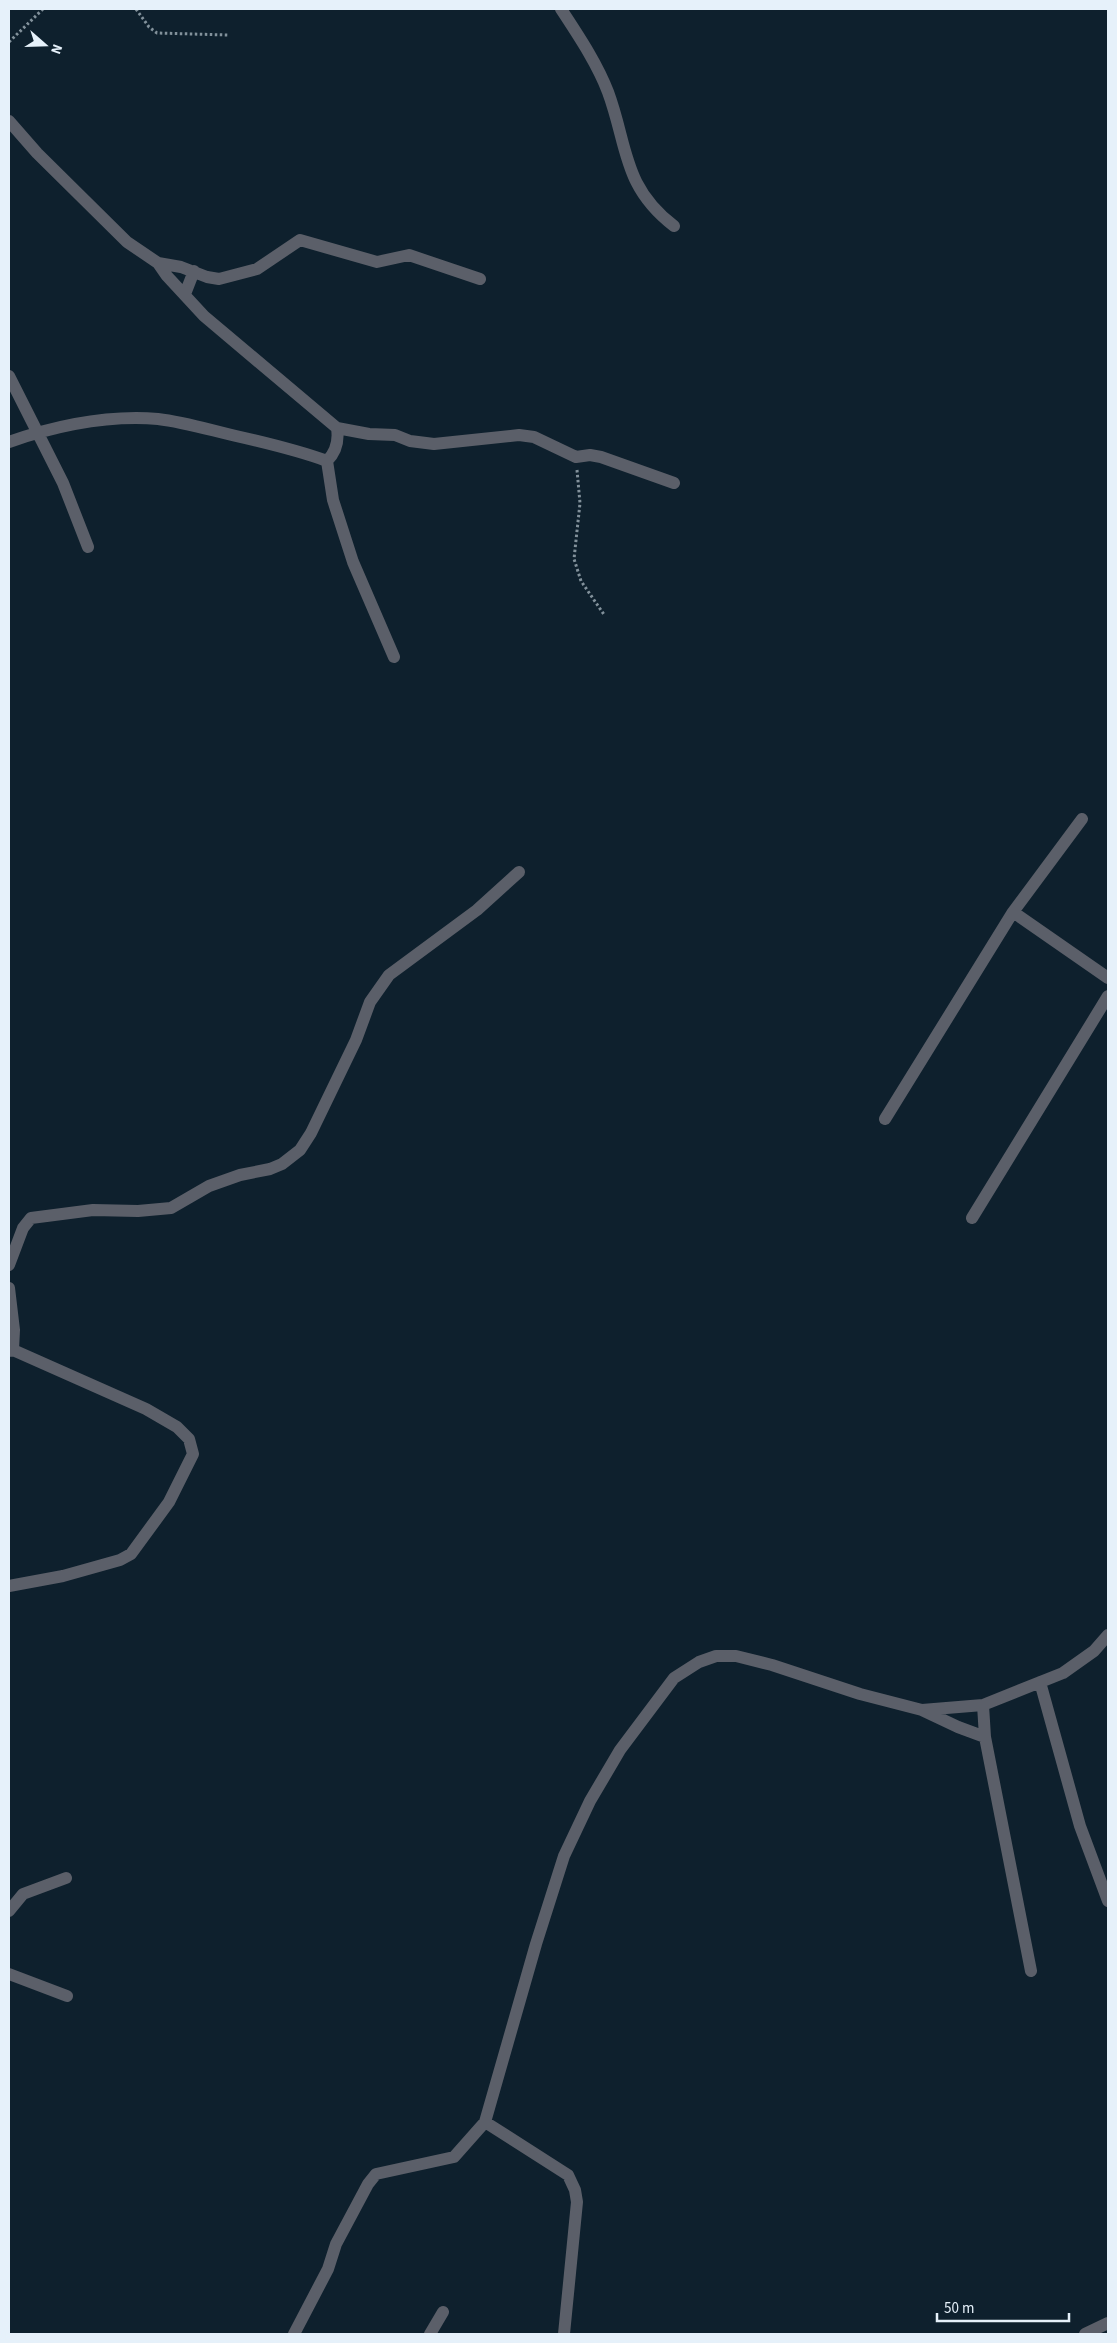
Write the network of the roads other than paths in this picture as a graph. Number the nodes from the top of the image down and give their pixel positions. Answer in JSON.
{"nodes":[{"id":1,"x":561,"y":9,"type":"edge"},
{"id":2,"x":9,"y":121,"type":"edge"},
{"id":3,"x":674,"y":226,"type":"dead end"},
{"id":4,"x":158,"y":262,"type":"junction"},
{"id":5,"x":194,"y":271,"type":"junction"},
{"id":6,"x":480,"y":279,"type":"dead end"},
{"id":7,"x":185,"y":294,"type":"junction"},
{"id":8,"x":9,"y":376,"type":"edge"},
{"id":9,"x":337,"y":428,"type":"junction"},
{"id":10,"x":38,"y":432,"type":"junction"},
{"id":11,"x":9,"y":442,"type":"edge"},
{"id":12,"x":327,"y":461,"type":"junction"},
{"id":13,"x":674,"y":483,"type":"dead end"},
{"id":14,"x":88,"y":547,"type":"dead end"},
{"id":15,"x":394,"y":657,"type":"dead end"},
{"id":16,"x":1082,"y":819,"type":"dead end"},
{"id":17,"x":519,"y":872,"type":"dead end"},
{"id":18,"x":1013,"y":912,"type":"junction"},
{"id":19,"x":1108,"y":978,"type":"edge"},
{"id":20,"x":1108,"y":996,"type":"edge"},
{"id":21,"x":885,"y":1119,"type":"dead end"},
{"id":22,"x":972,"y":1218,"type":"dead end"},
{"id":23,"x":9,"y":1265,"type":"edge"},
{"id":24,"x":9,"y":1288,"type":"edge"},
{"id":25,"x":11,"y":1351,"type":"edge"},
{"id":26,"x":9,"y":1586,"type":"edge"},
{"id":27,"x":1108,"y":1634,"type":"edge"},
{"id":28,"x":1040,"y":1682,"type":"junction"},
{"id":29,"x":983,"y":1705,"type":"junction"},
{"id":30,"x":922,"y":1710,"type":"junction"},
{"id":31,"x":984,"y":1737,"type":"junction"},
{"id":32,"x":66,"y":1878,"type":"dead end"},
{"id":33,"x":1108,"y":1901,"type":"edge"},
{"id":34,"x":9,"y":1912,"type":"edge"},
{"id":35,"x":1031,"y":1971,"type":"dead end"},
{"id":36,"x":9,"y":1974,"type":"edge"},
{"id":37,"x":67,"y":1996,"type":"dead end"},
{"id":38,"x":485,"y":2122,"type":"junction"},
{"id":39,"x":443,"y":2312,"type":"dead end"},
{"id":40,"x":1108,"y":2323,"type":"edge"},
{"id":41,"x":294,"y":2334,"type":"edge"},
{"id":42,"x":430,"y":2334,"type":"edge"},
{"id":43,"x":564,"y":2334,"type":"edge"},
{"id":44,"x":1085,"y":2334,"type":"edge"}],
"edges":[{"from":1,"to":3,"type":"street"},
{"from":2,"to":4,"type":"street"},
{"from":4,"to":5,"type":"street"},
{"from":4,"to":7,"type":"street"},
{"from":5,"to":6,"type":"street"},
{"from":5,"to":7,"type":"street"},
{"from":7,"to":9,"type":"street"},
{"from":8,"to":10,"type":"street"},
{"from":9,"to":12,"type":"street"},
{"from":9,"to":13,"type":"street"},
{"from":10,"to":11,"type":"street"},
{"from":10,"to":12,"type":"street"},
{"from":10,"to":14,"type":"street"},
{"from":12,"to":15,"type":"street"},
{"from":16,"to":18,"type":"street"},
{"from":17,"to":23,"type":"street"},
{"from":18,"to":19,"type":"street"},
{"from":18,"to":21,"type":"street"},
{"from":20,"to":22,"type":"street"},
{"from":24,"to":25,"type":"street"},
{"from":25,"to":26,"type":"street"},
{"from":27,"to":28,"type":"street"},
{"from":28,"to":29,"type":"street"},
{"from":28,"to":33,"type":"street"},
{"from":29,"to":30,"type":"street"},
{"from":29,"to":31,"type":"street"},
{"from":30,"to":31,"type":"street"},
{"from":30,"to":38,"type":"street"},
{"from":31,"to":35,"type":"street"},
{"from":32,"to":34,"type":"street"},
{"from":36,"to":37,"type":"street"},
{"from":38,"to":41,"type":"street"},
{"from":38,"to":43,"type":"street"},
{"from":39,"to":42,"type":"street"},
{"from":40,"to":44,"type":"street"}]}
